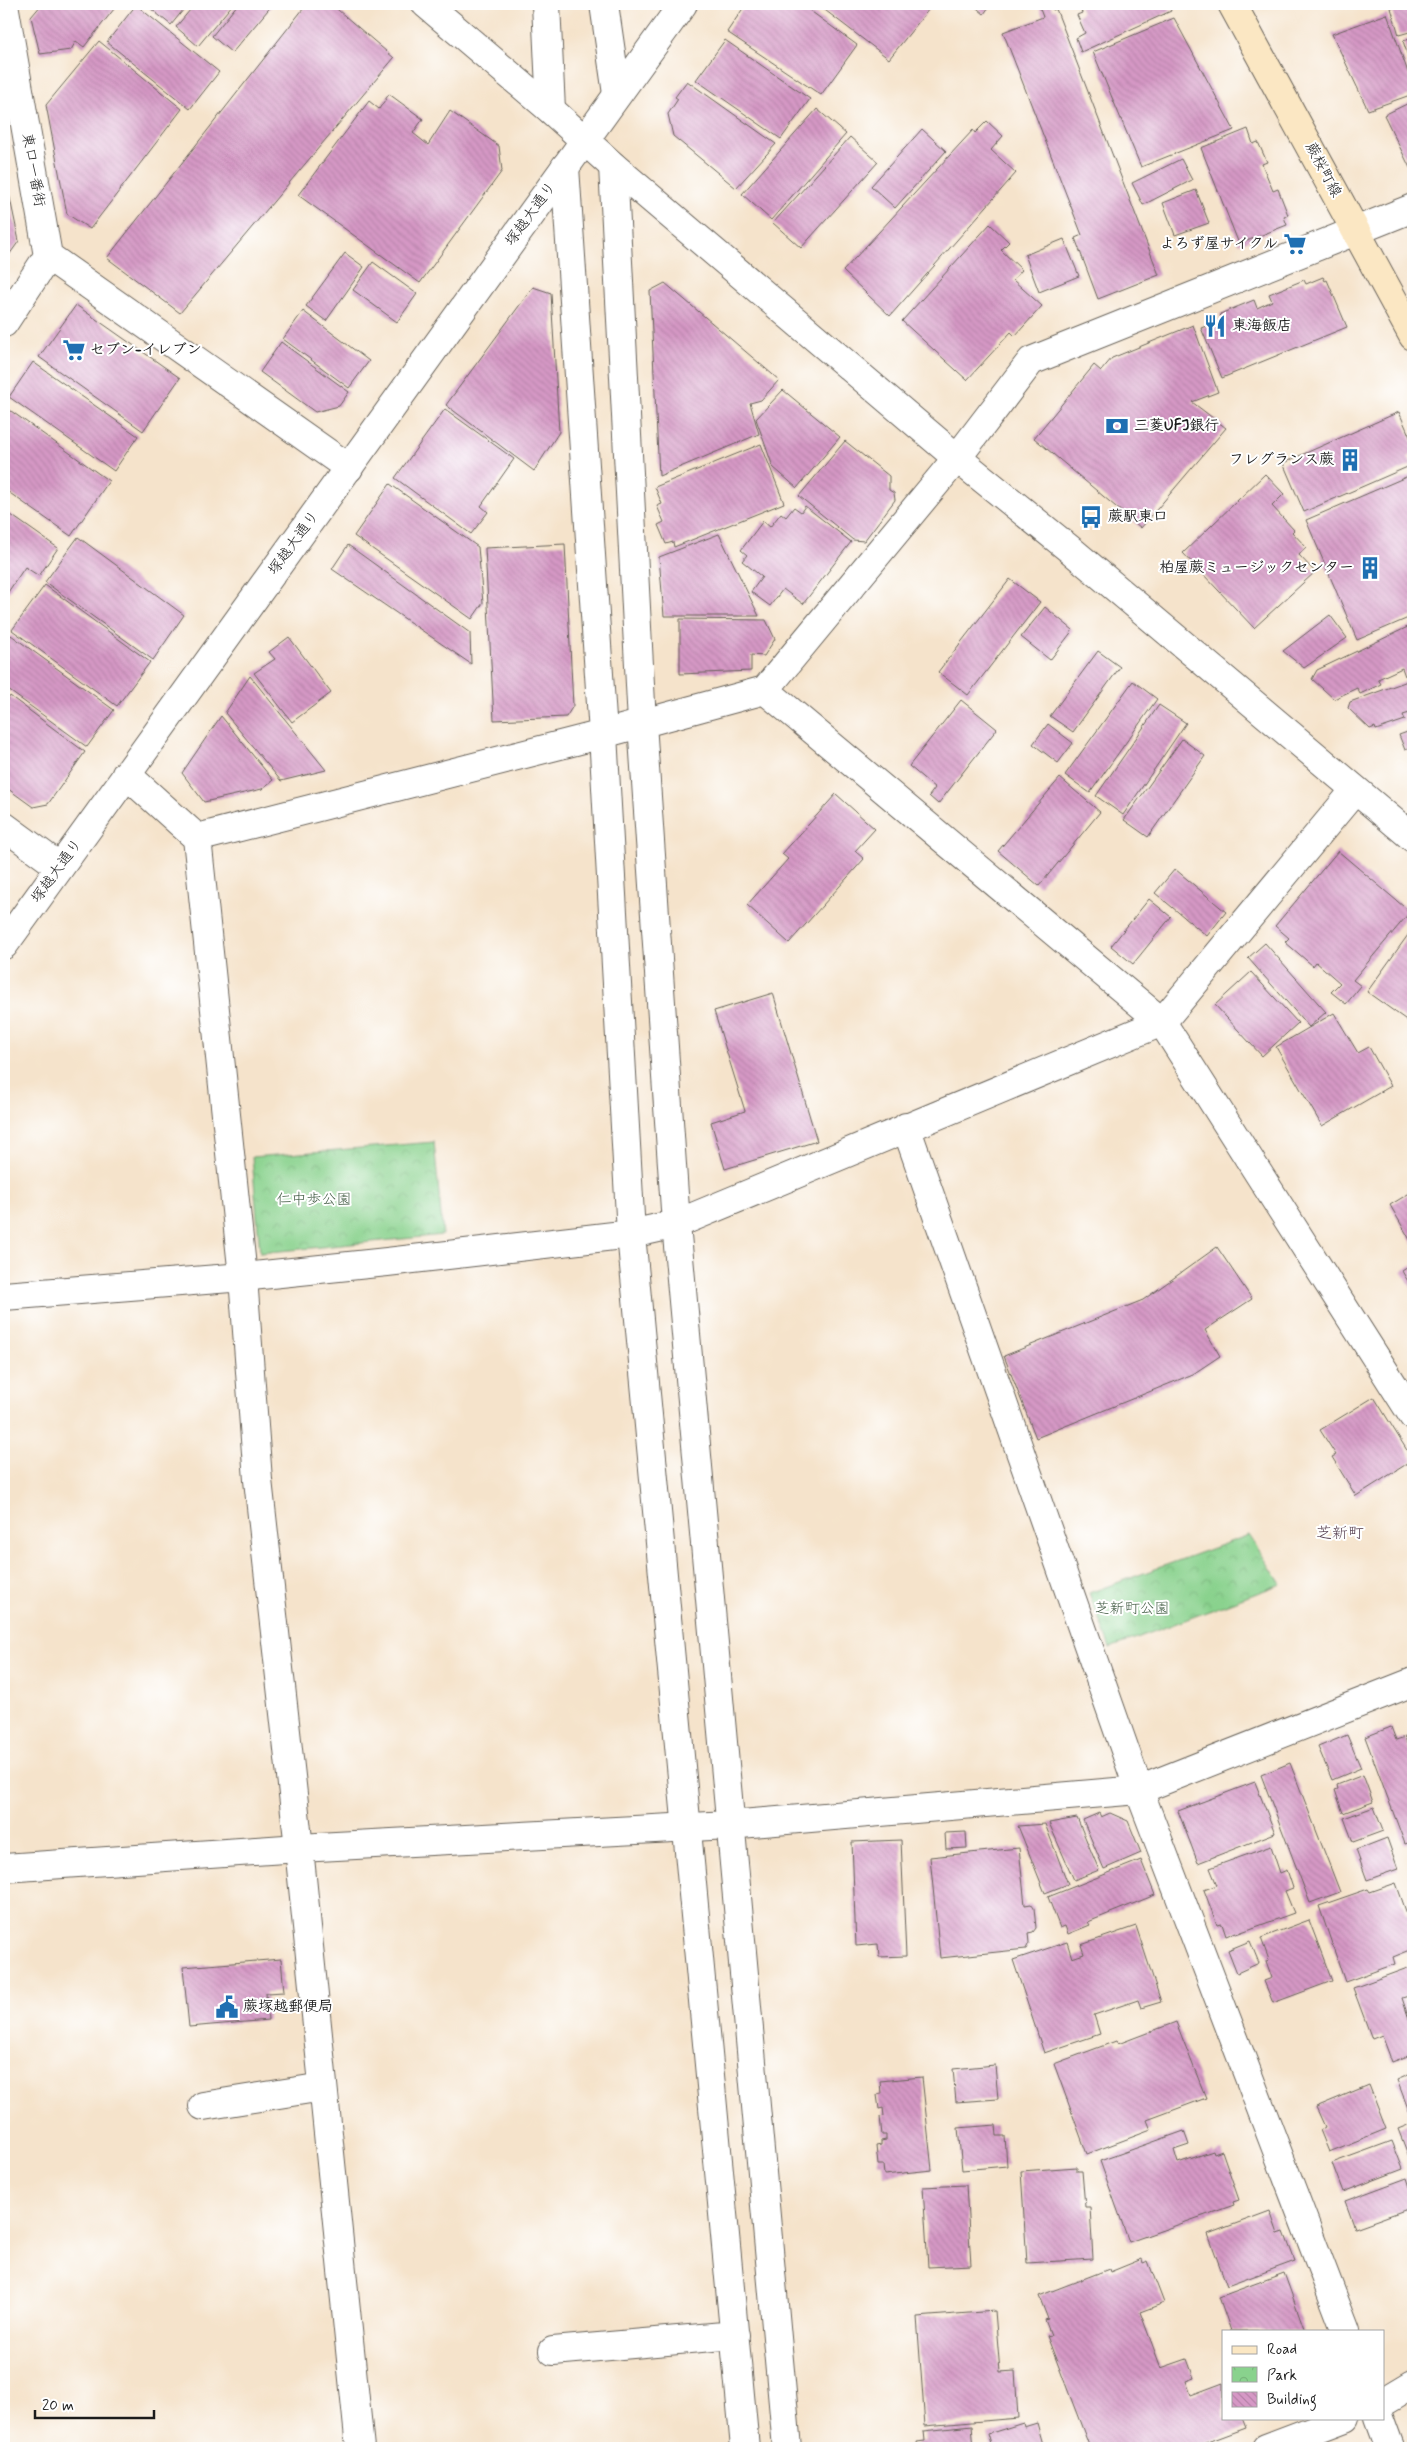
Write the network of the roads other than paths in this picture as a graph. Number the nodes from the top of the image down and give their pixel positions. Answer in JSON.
{"nodes":[{"id":1,"x":4,"y":4,"type":"edge"},
{"id":2,"x":426,"y":4,"type":"edge"},
{"id":3,"x":546,"y":4,"type":"edge"},
{"id":4,"x":604,"y":4,"type":"edge"},
{"id":5,"x":684,"y":4,"type":"edge"},
{"id":6,"x":1232,"y":4,"type":"edge"},
{"id":7,"x":617,"y":94,"type":"junction"},
{"id":8,"x":551,"y":110,"type":"junction"},
{"id":9,"x":584,"y":140,"type":"junction"},
{"id":10,"x":613,"y":166,"type":"junction"},
{"id":11,"x":565,"y":167,"type":"junction"},
{"id":12,"x":1413,"y":208,"type":"edge"},
{"id":13,"x":1355,"y":230,"type":"junction"},
{"id":14,"x":48,"y":256,"type":"junction"},
{"id":15,"x":4,"y":323,"type":"edge"},
{"id":16,"x":1413,"y":336,"type":"edge"},
{"id":17,"x":957,"y":458,"type":"junction"},
{"id":18,"x":349,"y":468,"type":"junction"},
{"id":19,"x":765,"y":690,"type":"junction"},
{"id":20,"x":642,"y":723,"type":"junction"},
{"id":21,"x":603,"y":734,"type":"junction"},
{"id":22,"x":126,"y":774,"type":"junction"},
{"id":23,"x":1355,"y":790,"type":"junction"},
{"id":24,"x":4,"y":826,"type":"edge"},
{"id":25,"x":197,"y":838,"type":"junction"},
{"id":26,"x":1413,"y":838,"type":"edge"},
{"id":27,"x":60,"y":867,"type":"junction"},
{"id":28,"x":4,"y":945,"type":"edge"},
{"id":29,"x":1162,"y":1022,"type":"junction"},
{"id":30,"x":906,"y":1127,"type":"junction"},
{"id":31,"x":676,"y":1224,"type":"junction"},
{"id":32,"x":631,"y":1234,"type":"junction"},
{"id":33,"x":242,"y":1277,"type":"junction"},
{"id":34,"x":4,"y":1296,"type":"edge"},
{"id":35,"x":1413,"y":1416,"type":"edge"},
{"id":36,"x":1413,"y":1682,"type":"edge"},
{"id":37,"x":1139,"y":1790,"type":"junction"},
{"id":38,"x":729,"y":1825,"type":"junction"},
{"id":39,"x":687,"y":1827,"type":"junction"},
{"id":40,"x":299,"y":1848,"type":"junction"},
{"id":41,"x":4,"y":1868,"type":"edge"},
{"id":42,"x":323,"y":2087,"type":"junction"},
{"id":43,"x":203,"y":2106,"type":"dead end"},
{"id":44,"x":1346,"y":2330,"type":"edge"},
{"id":45,"x":735,"y":2336,"type":"junction"},
{"id":46,"x":553,"y":2351,"type":"dead end"},
{"id":47,"x":1413,"y":2384,"type":"edge"},
{"id":48,"x":1384,"y":2401,"type":"edge"},
{"id":49,"x":1340,"y":2420,"type":"edge"},
{"id":50,"x":1380,"y":2420,"type":"edge"},
{"id":51,"x":360,"y":2448,"type":"edge"},
{"id":52,"x":745,"y":2448,"type":"edge"},
{"id":53,"x":787,"y":2448,"type":"edge"},
{"id":54,"x":1266,"y":2448,"type":"edge"},
{"id":55,"x":1390,"y":2448,"type":"edge"}],
"edges":[{"from":1,"to":14,"type":"street","name":"東口一番街"},
{"from":2,"to":8,"type":"street"},
{"from":3,"to":8,"type":"street"},
{"from":4,"to":7,"type":"street"},
{"from":5,"to":7,"type":"street","name":"塚越大通り"},
{"from":6,"to":13,"type":"main road","name":"蕨桜町線"},
{"from":7,"to":9,"type":"street","name":"塚越大通り"},
{"from":8,"to":9,"type":"street"},
{"from":9,"to":10,"type":"street"},
{"from":9,"to":11,"type":"street","name":"塚越大通り"},
{"from":10,"to":17,"type":"street"},
{"from":10,"to":20,"type":"street"},
{"from":11,"to":18,"type":"street","name":"塚越大通り"},
{"from":11,"to":21,"type":"street"},
{"from":12,"to":13,"type":"street"},
{"from":13,"to":16,"type":"main road","name":"蕨桜町線"},
{"from":13,"to":17,"type":"street"},
{"from":14,"to":15,"type":"street"},
{"from":14,"to":18,"type":"street"},
{"from":17,"to":19,"type":"street"},
{"from":17,"to":23,"type":"street"},
{"from":18,"to":22,"type":"street","name":"塚越大通り"},
{"from":19,"to":20,"type":"street"},
{"from":19,"to":29,"type":"street"},
{"from":20,"to":21,"type":"street"},
{"from":20,"to":31,"type":"street"},
{"from":21,"to":25,"type":"street"},
{"from":21,"to":32,"type":"street"},
{"from":22,"to":25,"type":"street"},
{"from":22,"to":27,"type":"street","name":"塚越大通り"},
{"from":23,"to":26,"type":"street"},
{"from":23,"to":29,"type":"street"},
{"from":24,"to":27,"type":"street"},
{"from":25,"to":33,"type":"street"},
{"from":27,"to":28,"type":"street","name":"塚越大通り"},
{"from":29,"to":30,"type":"street"},
{"from":29,"to":35,"type":"street"},
{"from":30,"to":31,"type":"street"},
{"from":30,"to":37,"type":"street"},
{"from":31,"to":32,"type":"street"},
{"from":31,"to":38,"type":"street"},
{"from":32,"to":33,"type":"street"},
{"from":32,"to":39,"type":"street"},
{"from":33,"to":34,"type":"street"},
{"from":33,"to":40,"type":"street"},
{"from":36,"to":37,"type":"street"},
{"from":37,"to":38,"type":"street"},
{"from":37,"to":44,"type":"street"},
{"from":38,"to":39,"type":"street"},
{"from":38,"to":53,"type":"street"},
{"from":39,"to":40,"type":"street"},
{"from":39,"to":45,"type":"street"},
{"from":40,"to":41,"type":"street"},
{"from":40,"to":42,"type":"street"},
{"from":42,"to":43,"type":"street"},
{"from":42,"to":51,"type":"street"},
{"from":45,"to":46,"type":"street"},
{"from":45,"to":52,"type":"street"},
{"from":47,"to":48,"type":"street"},
{"from":49,"to":54,"type":"street"},
{"from":50,"to":55,"type":"street"}]}
